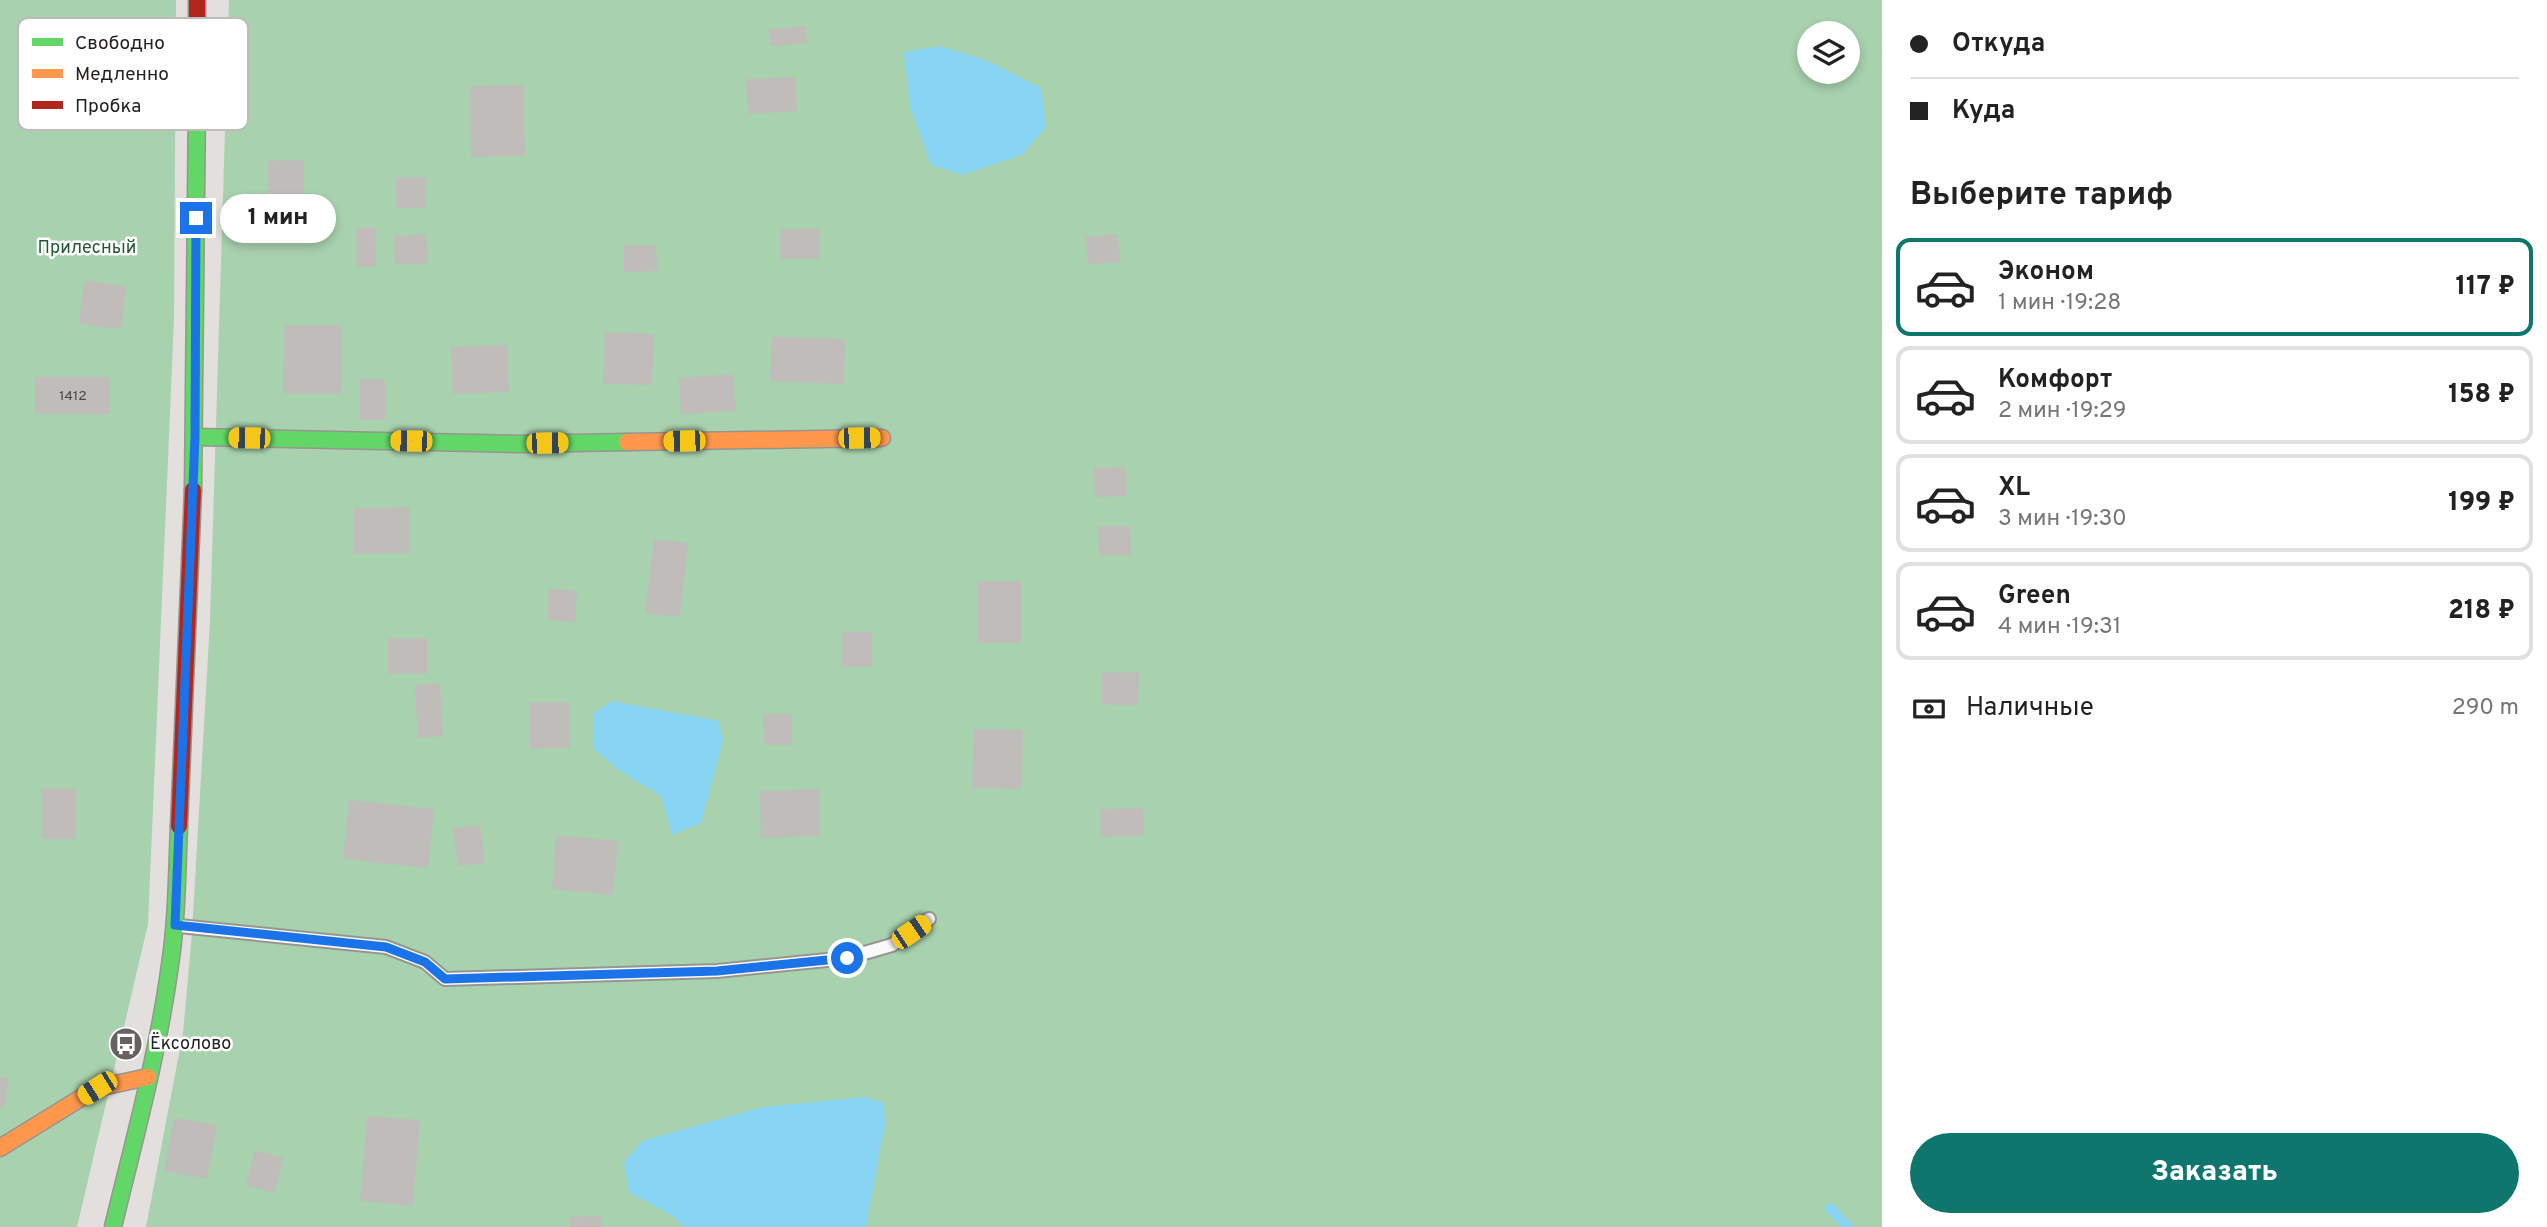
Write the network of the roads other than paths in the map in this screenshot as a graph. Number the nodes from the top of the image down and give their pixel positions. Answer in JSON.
{"nodes":[{"id":1,"x":197,"y":0,"type":"edge"},
{"id":2,"x":197,"y":18,"type":"edge"},
{"id":3,"x":196,"y":130,"type":"edge"},
{"id":4,"x":195,"y":437,"type":"junction"},
{"id":5,"x":882,"y":438,"type":"dead end"},
{"id":6,"x":929,"y":919,"type":"dead end"},
{"id":7,"x":175,"y":925,"type":"junction"},
{"id":8,"x":148,"y":1077,"type":"junction"},
{"id":9,"x":0,"y":1148,"type":"edge"},
{"id":10,"x":113,"y":1227,"type":"edge"}],
"edges":[{"from":1,"to":2,"type":"street"},
{"from":3,"to":4,"type":"street"},
{"from":4,"to":5,"type":"street"},
{"from":4,"to":7,"type":"street"},
{"from":6,"to":7,"type":"lane"},
{"from":7,"to":8,"type":"street"},
{"from":8,"to":9,"type":"street"},
{"from":8,"to":10,"type":"street"}]}
